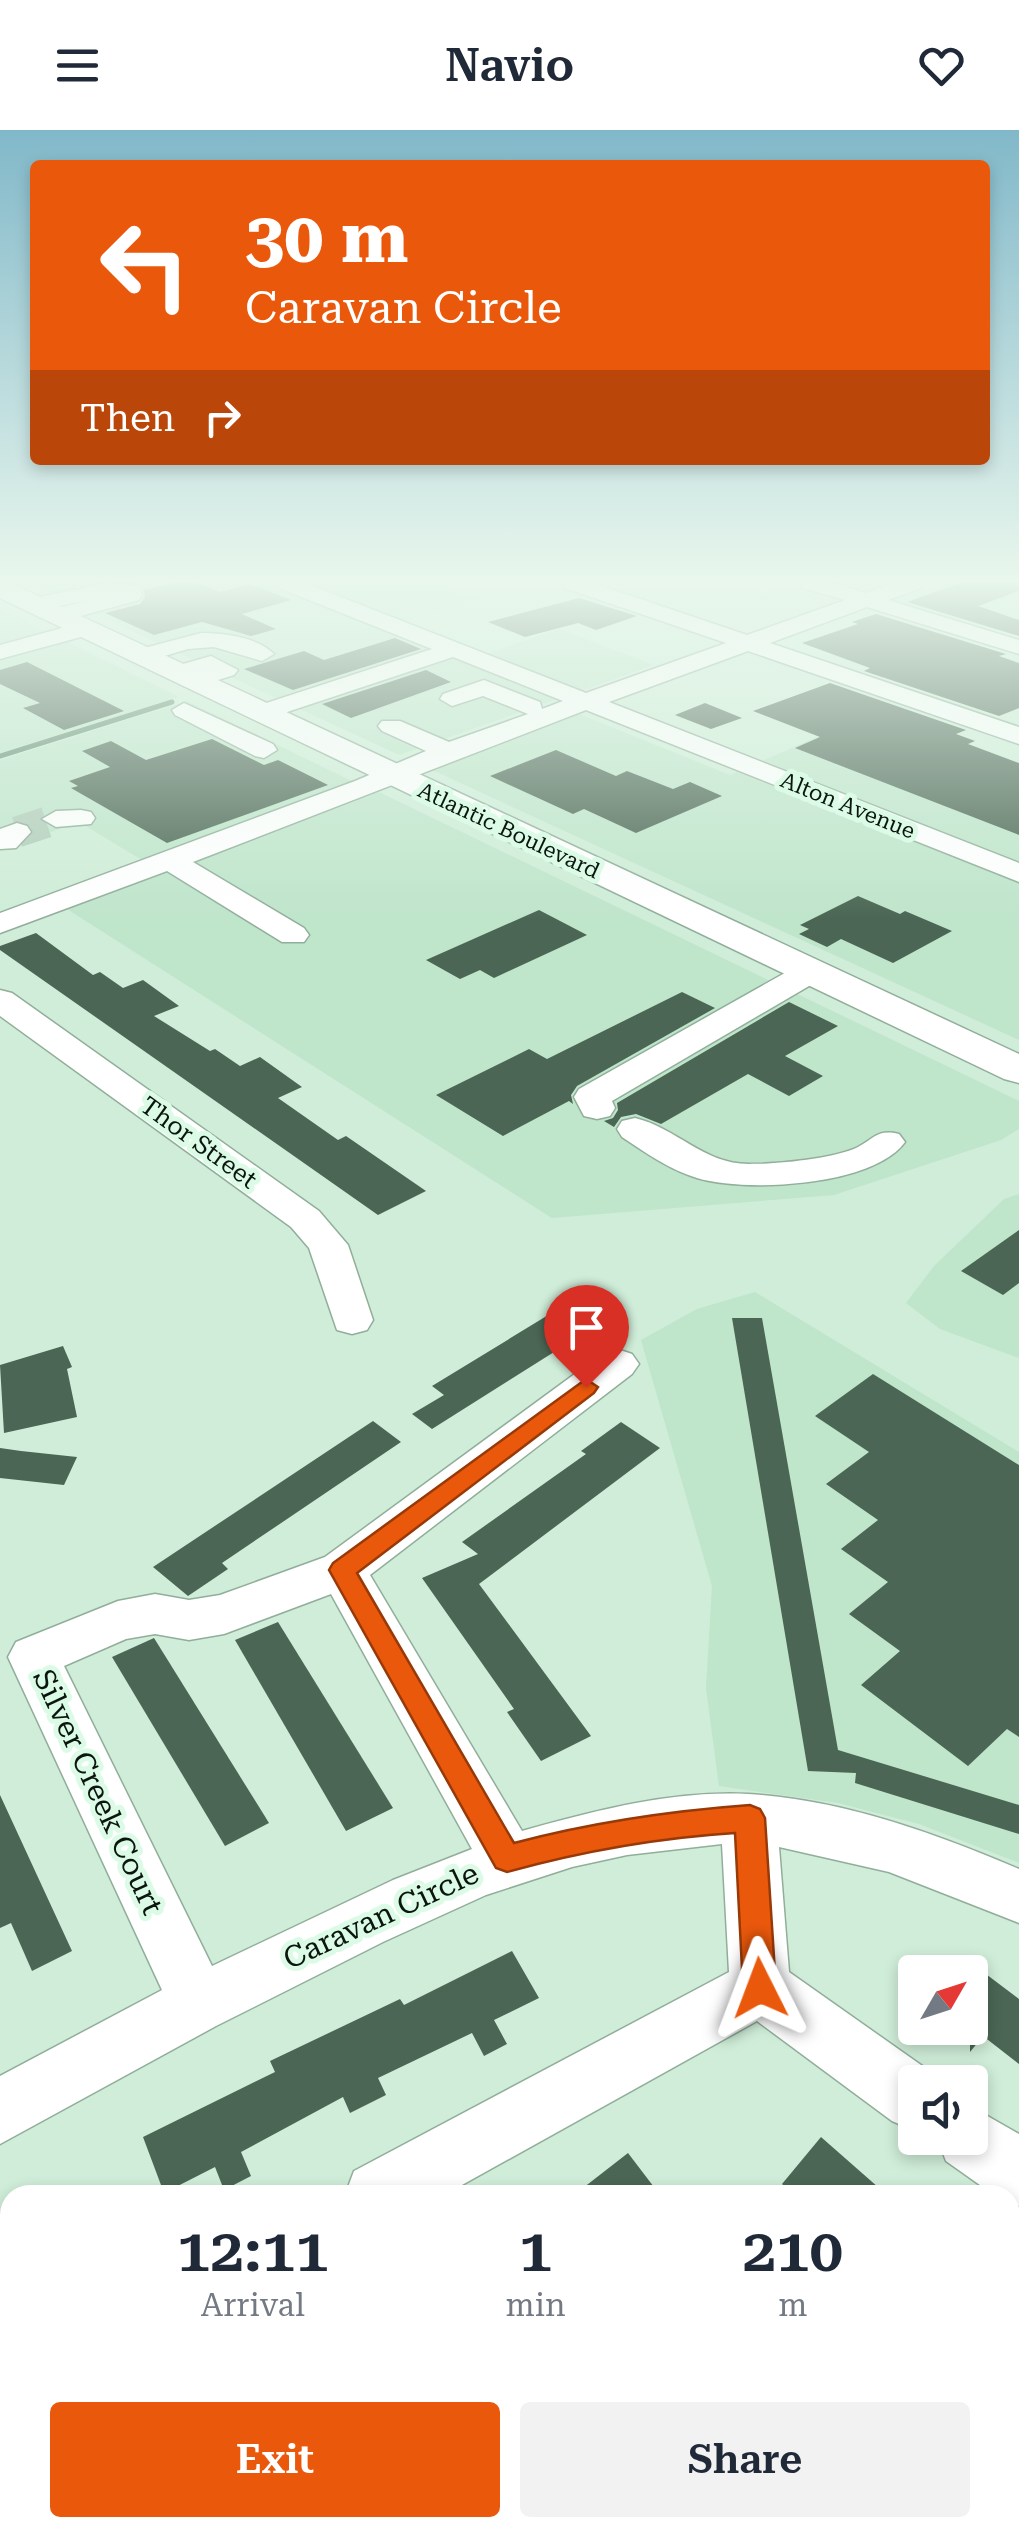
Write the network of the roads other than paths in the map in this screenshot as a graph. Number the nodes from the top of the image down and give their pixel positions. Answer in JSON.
{"nodes":[{"id":1,"x":238,"y":695,"type":"edge"},
{"id":2,"x":276,"y":695,"type":"edge"},
{"id":3,"x":313,"y":695,"type":"edge"},
{"id":4,"x":460,"y":695,"type":"edge"},
{"id":5,"x":504,"y":695,"type":"edge"},
{"id":6,"x":572,"y":695,"type":"edge"},
{"id":7,"x":602,"y":695,"type":"edge"},
{"id":8,"x":901,"y":695,"type":"edge"},
{"id":9,"x":452,"y":698,"type":"dead end"},
{"id":10,"x":296,"y":701,"type":"junction"},
{"id":11,"x":587,"y":701,"type":"junction"},
{"id":12,"x":184,"y":710,"type":"dead end"},
{"id":13,"x":260,"y":712,"type":"junction"},
{"id":14,"x":550,"y":714,"type":"junction"},
{"id":15,"x":391,"y":726,"type":"dead end"},
{"id":16,"x":1019,"y":736,"type":"edge"},
{"id":17,"x":264,"y":750,"type":"dead end"},
{"id":18,"x":448,"y":751,"type":"junction"},
{"id":19,"x":392,"y":774,"type":"junction"},
{"id":20,"x":170,"y":860,"type":"junction"},
{"id":21,"x":1019,"y":873,"type":"edge"},
{"id":22,"x":0,"y":924,"type":"edge"},
{"id":23,"x":293,"y":935,"type":"dead end"},
{"id":24,"x":810,"y":972,"type":"junction"},
{"id":25,"x":0,"y":1000,"type":"edge"},
{"id":26,"x":1019,"y":1070,"type":"edge"},
{"id":27,"x":597,"y":1108,"type":"dead end"},
{"id":28,"x":635,"y":1129,"type":"dead end"},
{"id":29,"x":886,"y":1142,"type":"dead end"},
{"id":30,"x":352,"y":1320,"type":"dead end"},
{"id":31,"x":617,"y":1364,"type":"dead end"},
{"id":32,"x":342,"y":1570,"type":"junction"},
{"id":33,"x":750,"y":1818,"type":"junction"},
{"id":34,"x":507,"y":1858,"type":"junction"},
{"id":35,"x":1019,"y":1898,"type":"edge"},
{"id":36,"x":760,"y":1988,"type":"junction"},
{"id":37,"x":199,"y":2003,"type":"junction"},
{"id":38,"x":898,"y":2087,"type":"edge"},
{"id":39,"x":4,"y":2102,"type":"edge"},
{"id":40,"x":988,"y":2151,"type":"edge"},
{"id":41,"x":1019,"y":2173,"type":"edge"},
{"id":42,"x":396,"y":2185,"type":"edge"}],
"edges":[{"from":1,"to":13,"type":"main road","name":"Atlantic Boulevard"},
{"from":2,"to":10,"type":"street"},
{"from":3,"to":10,"type":"street"},
{"from":4,"to":9,"type":"street"},
{"from":5,"to":14,"type":"street"},
{"from":6,"to":11,"type":"street","name":"Alton Avenue"},
{"from":7,"to":11,"type":"street"},
{"from":8,"to":16,"type":"street"},
{"from":10,"to":13,"type":"street"},
{"from":11,"to":14,"type":"street"},
{"from":11,"to":21,"type":"street","name":"Alton Avenue"},
{"from":12,"to":17,"type":"street"},
{"from":13,"to":19,"type":"main road","name":"Atlantic Boulevard"},
{"from":14,"to":18,"type":"street"},
{"from":15,"to":18,"type":"street"},
{"from":18,"to":19,"type":"street"},
{"from":19,"to":20,"type":"street"},
{"from":19,"to":24,"type":"main road","name":"Atlantic Boulevard"},
{"from":20,"to":22,"type":"street"},
{"from":20,"to":23,"type":"street"},
{"from":24,"to":26,"type":"main road","name":"Atlantic Boulevard"},
{"from":24,"to":27,"type":"street"},
{"from":25,"to":30,"type":"street","name":"Thor Street"},
{"from":28,"to":29,"type":"street"},
{"from":31,"to":32,"type":"street"},
{"from":32,"to":34,"type":"street"},
{"from":32,"to":37,"type":"street","name":"Silver Creek Court"},
{"from":33,"to":34,"type":"street","name":"Caravan Circle"},
{"from":33,"to":35,"type":"street","name":"Caravan Circle"},
{"from":33,"to":36,"type":"street"},
{"from":34,"to":37,"type":"street","name":"Caravan Circle"},
{"from":36,"to":38,"type":"street"},
{"from":36,"to":42,"type":"street"},
{"from":37,"to":39,"type":"street","name":"Caravan Circle"},
{"from":40,"to":41,"type":"street"}]}
